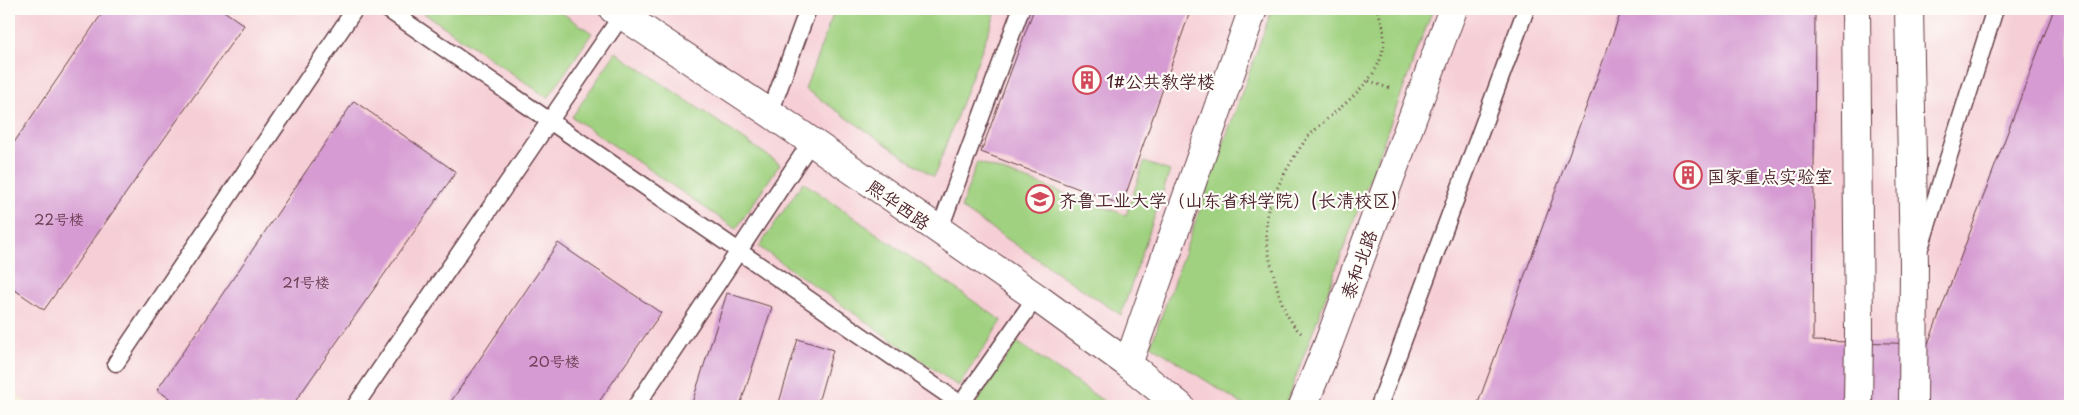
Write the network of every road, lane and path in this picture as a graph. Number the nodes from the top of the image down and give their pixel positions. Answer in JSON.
{"nodes":[{"id":1,"x":355,"y":9,"type":"edge"},
{"id":2,"x":387,"y":9,"type":"edge"},
{"id":3,"x":808,"y":9,"type":"edge"},
{"id":4,"x":1020,"y":9,"type":"edge"},
{"id":5,"x":1253,"y":9,"type":"edge"},
{"id":6,"x":1377,"y":9,"type":"edge"},
{"id":7,"x":1453,"y":9,"type":"edge"},
{"id":8,"x":1526,"y":9,"type":"edge"},
{"id":9,"x":1856,"y":9,"type":"edge"},
{"id":10,"x":1909,"y":9,"type":"edge"},
{"id":11,"x":1995,"y":9,"type":"edge"},
{"id":12,"x":618,"y":12,"type":"edge"},
{"id":13,"x":770,"y":113,"type":"junction"},
{"id":14,"x":550,"y":121,"type":"junction"},
{"id":15,"x":811,"y":142,"type":"junction"},
{"id":16,"x":939,"y":232,"type":"junction"},
{"id":17,"x":738,"y":250,"type":"junction"},
{"id":18,"x":1914,"y":265,"type":"junction"},
{"id":19,"x":1036,"y":297,"type":"junction"},
{"id":20,"x":1329,"y":342,"type":"junction"},
{"id":21,"x":116,"y":363,"type":"dead end"},
{"id":22,"x":1128,"y":364,"type":"junction"},
{"id":23,"x":960,"y":405,"type":"edge"},
{"id":24,"x":355,"y":406,"type":"edge"},
{"id":25,"x":636,"y":406,"type":"edge"},
{"id":26,"x":1180,"y":406,"type":"edge"},
{"id":27,"x":1303,"y":406,"type":"edge"},
{"id":28,"x":1380,"y":406,"type":"edge"},
{"id":29,"x":1858,"y":406,"type":"edge"},
{"id":30,"x":1913,"y":406,"type":"edge"}],
"edges":[{"from":1,"to":21,"type":"lane"},
{"from":2,"to":14,"type":"lane"},
{"from":3,"to":13,"type":"lane"},
{"from":4,"to":16,"type":"lane"},
{"from":5,"to":22,"type":"street"},
{"from":6,"to":20,"type":"path"},
{"from":7,"to":20,"type":"street","name":"泰和北路"},
{"from":8,"to":28,"type":"lane"},
{"from":9,"to":29,"type":"street"},
{"from":10,"to":18,"type":"street"},
{"from":11,"to":18,"type":"lane"},
{"from":12,"to":13,"type":"street","name":"熙华西路"},
{"from":12,"to":14,"type":"lane"},
{"from":13,"to":15,"type":"street","name":"熙华西路"},
{"from":14,"to":17,"type":"lane"},
{"from":14,"to":24,"type":"lane"},
{"from":15,"to":16,"type":"street","name":"熙华西路"},
{"from":15,"to":17,"type":"lane"},
{"from":16,"to":19,"type":"street","name":"熙华西路"},
{"from":17,"to":23,"type":"lane"},
{"from":17,"to":25,"type":"lane"},
{"from":18,"to":30,"type":"street"},
{"from":19,"to":22,"type":"street","name":"熙华西路"},
{"from":19,"to":23,"type":"lane"},
{"from":20,"to":27,"type":"street","name":"泰和北路"},
{"from":22,"to":26,"type":"street","name":"熙华西路"}]}
